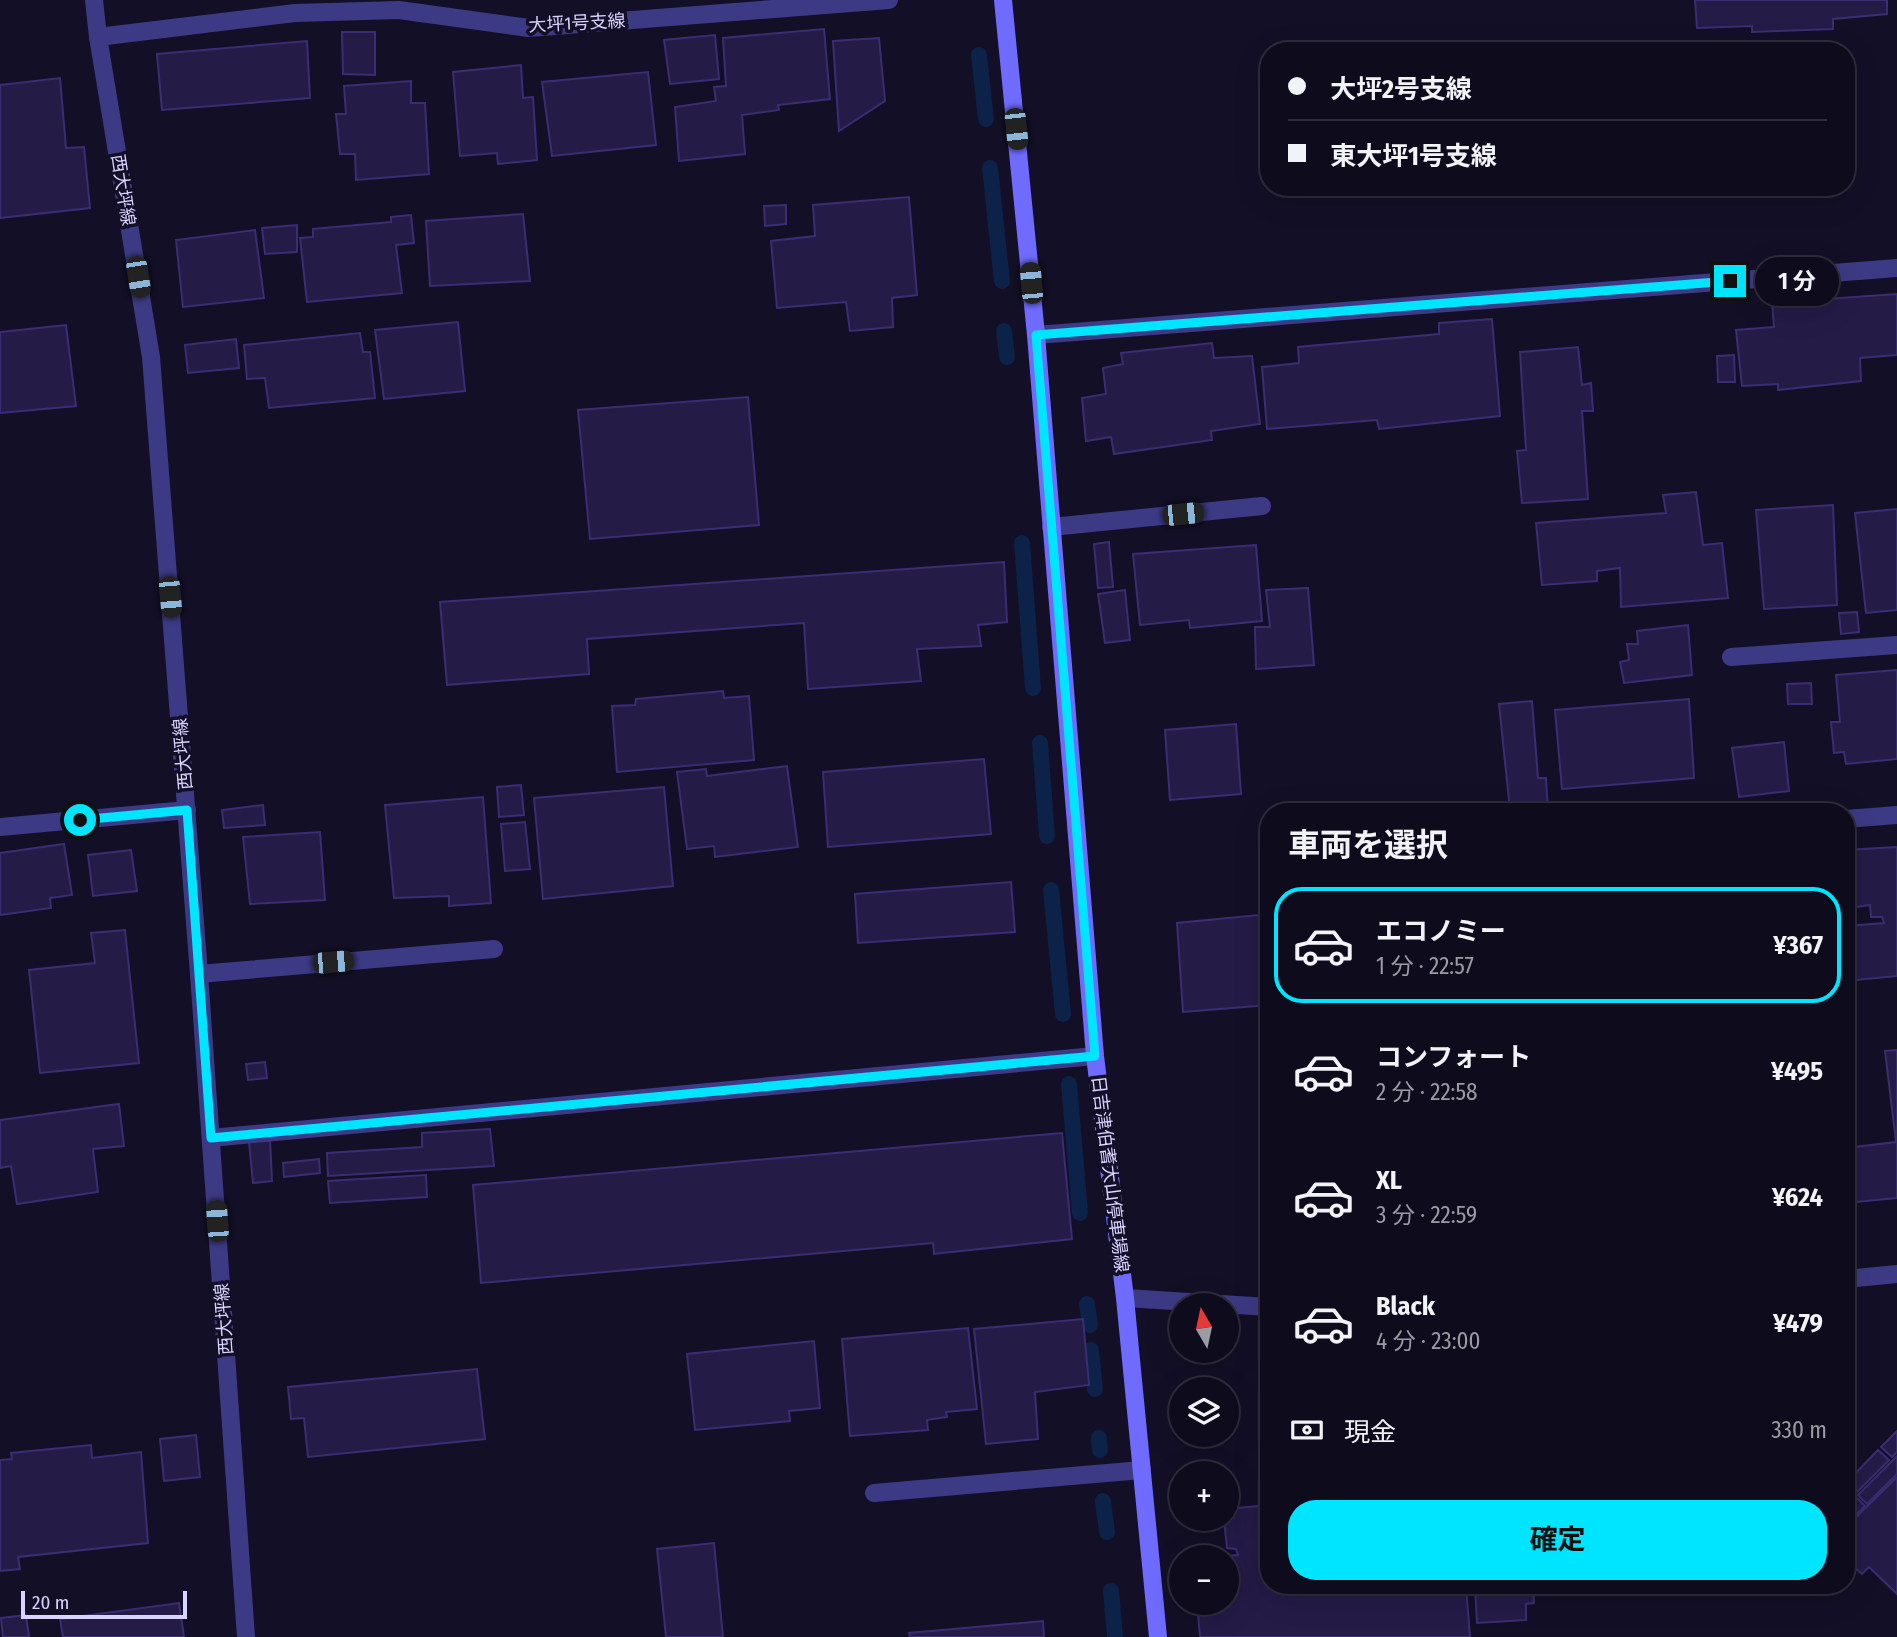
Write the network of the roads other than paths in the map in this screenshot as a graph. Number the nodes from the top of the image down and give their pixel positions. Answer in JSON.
{"nodes":[{"id":1,"x":94,"y":0,"type":"edge"},
{"id":2,"x":889,"y":0,"type":"edge"},
{"id":3,"x":1003,"y":0,"type":"edge"},
{"id":4,"x":99,"y":37,"type":"junction"},
{"id":5,"x":1897,"y":268,"type":"edge"},
{"id":6,"x":1036,"y":335,"type":"junction"},
{"id":7,"x":1262,"y":506,"type":"dead end"},
{"id":8,"x":1051,"y":527,"type":"junction"},
{"id":9,"x":1897,"y":645,"type":"edge"},
{"id":10,"x":1731,"y":657,"type":"dead end"},
{"id":11,"x":187,"y":810,"type":"junction"},
{"id":12,"x":1897,"y":814,"type":"edge"},
{"id":13,"x":1855,"y":818,"type":"edge"},
{"id":14,"x":0,"y":827,"type":"edge"},
{"id":15,"x":494,"y":949,"type":"dead end"},
{"id":16,"x":200,"y":974,"type":"junction"},
{"id":17,"x":1095,"y":1056,"type":"junction"},
{"id":18,"x":211,"y":1138,"type":"junction"},
{"id":19,"x":1897,"y":1274,"type":"edge"},
{"id":20,"x":1855,"y":1278,"type":"edge"},
{"id":21,"x":1125,"y":1298,"type":"junction"},
{"id":22,"x":1260,"y":1306,"type":"edge"},
{"id":23,"x":1142,"y":1469,"type":"junction"},
{"id":24,"x":874,"y":1493,"type":"dead end"},
{"id":25,"x":246,"y":1637,"type":"edge"},
{"id":26,"x":1157,"y":1637,"type":"edge"}],
"edges":[{"from":1,"to":4,"type":"street","name":"西大坪線"},
{"from":2,"to":4,"type":"street","name":"大坪1号支線"},
{"from":3,"to":6,"type":"main road","name":"日吉津伯耆大山停車場線"},
{"from":4,"to":11,"type":"street","name":"西大坪線"},
{"from":5,"to":6,"type":"street"},
{"from":6,"to":8,"type":"main road","name":"日吉津伯耆大山停車場線"},
{"from":7,"to":8,"type":"street"},
{"from":8,"to":17,"type":"main road","name":"日吉津伯耆大山停車場線"},
{"from":9,"to":10,"type":"street"},
{"from":11,"to":14,"type":"street"},
{"from":11,"to":16,"type":"street","name":"西大坪線"},
{"from":12,"to":13,"type":"street"},
{"from":15,"to":16,"type":"street"},
{"from":16,"to":18,"type":"street","name":"西大坪線"},
{"from":17,"to":18,"type":"street"},
{"from":17,"to":21,"type":"main road","name":"日吉津伯耆大山停車場線"},
{"from":18,"to":25,"type":"street","name":"西大坪線"},
{"from":19,"to":20,"type":"street"},
{"from":21,"to":22,"type":"street"},
{"from":21,"to":23,"type":"main road","name":"日吉津伯耆大山停車場線"},
{"from":23,"to":24,"type":"street"},
{"from":23,"to":26,"type":"main road","name":"日吉津伯耆大山停車場線"}]}
